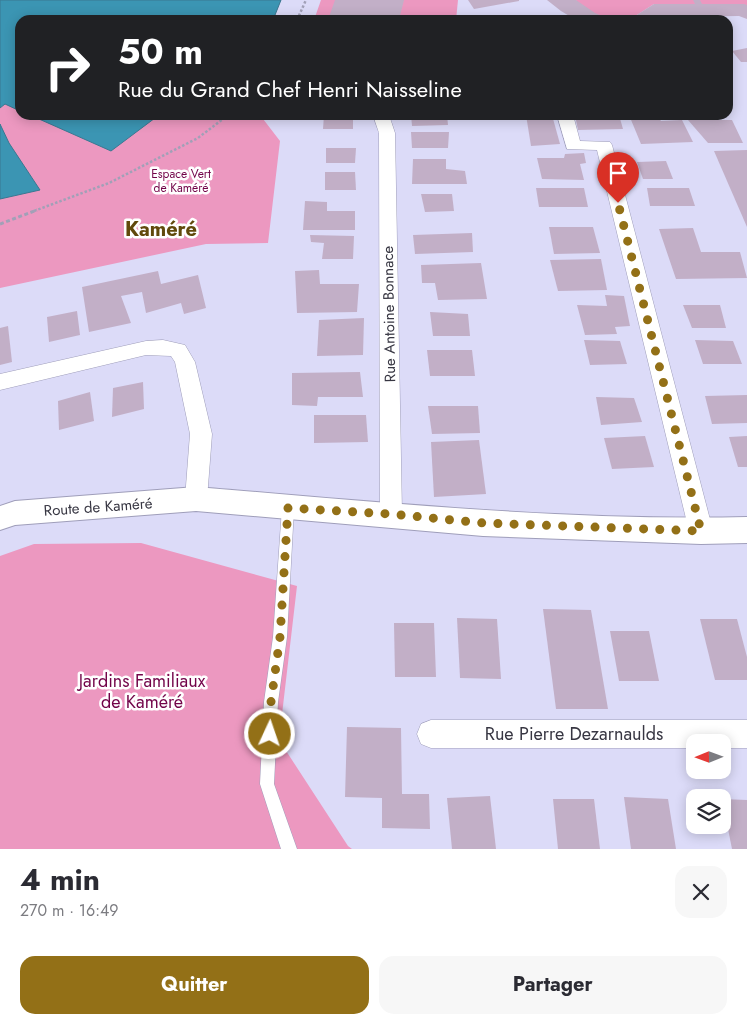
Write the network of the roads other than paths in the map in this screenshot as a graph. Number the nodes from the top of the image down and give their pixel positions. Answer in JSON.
{"nodes":[{"id":1,"x":383,"y":120,"type":"edge"},
{"id":2,"x":566,"y":120,"type":"edge"},
{"id":3,"x":0,"y":382,"type":"edge"},
{"id":4,"x":196,"y":499,"type":"junction"},
{"id":5,"x":288,"y":508,"type":"junction"},
{"id":6,"x":391,"y":514,"type":"junction"},
{"id":7,"x":0,"y":518,"type":"edge"},
{"id":8,"x":747,"y":530,"type":"edge"},
{"id":9,"x":701,"y":531,"type":"junction"},
{"id":10,"x":431,"y":734,"type":"dead end"},
{"id":11,"x":747,"y":734,"type":"edge"},
{"id":12,"x":290,"y":849,"type":"edge"}],
"edges":[{"from":1,"to":6,"type":"street","name":"Rue Antoine Bonnace"},
{"from":2,"to":9,"type":"street"},
{"from":3,"to":4,"type":"street"},
{"from":4,"to":5,"type":"street","name":"Route de Kaméré"},
{"from":4,"to":7,"type":"street","name":"Route de Kaméré"},
{"from":5,"to":6,"type":"street","name":"Route de Kaméré"},
{"from":5,"to":12,"type":"lane"},
{"from":6,"to":9,"type":"street","name":"Route de Kaméré"},
{"from":8,"to":9,"type":"street","name":"Route de Kaméré"},
{"from":10,"to":11,"type":"street","name":"Rue Pierre Dezarnaulds"}]}
